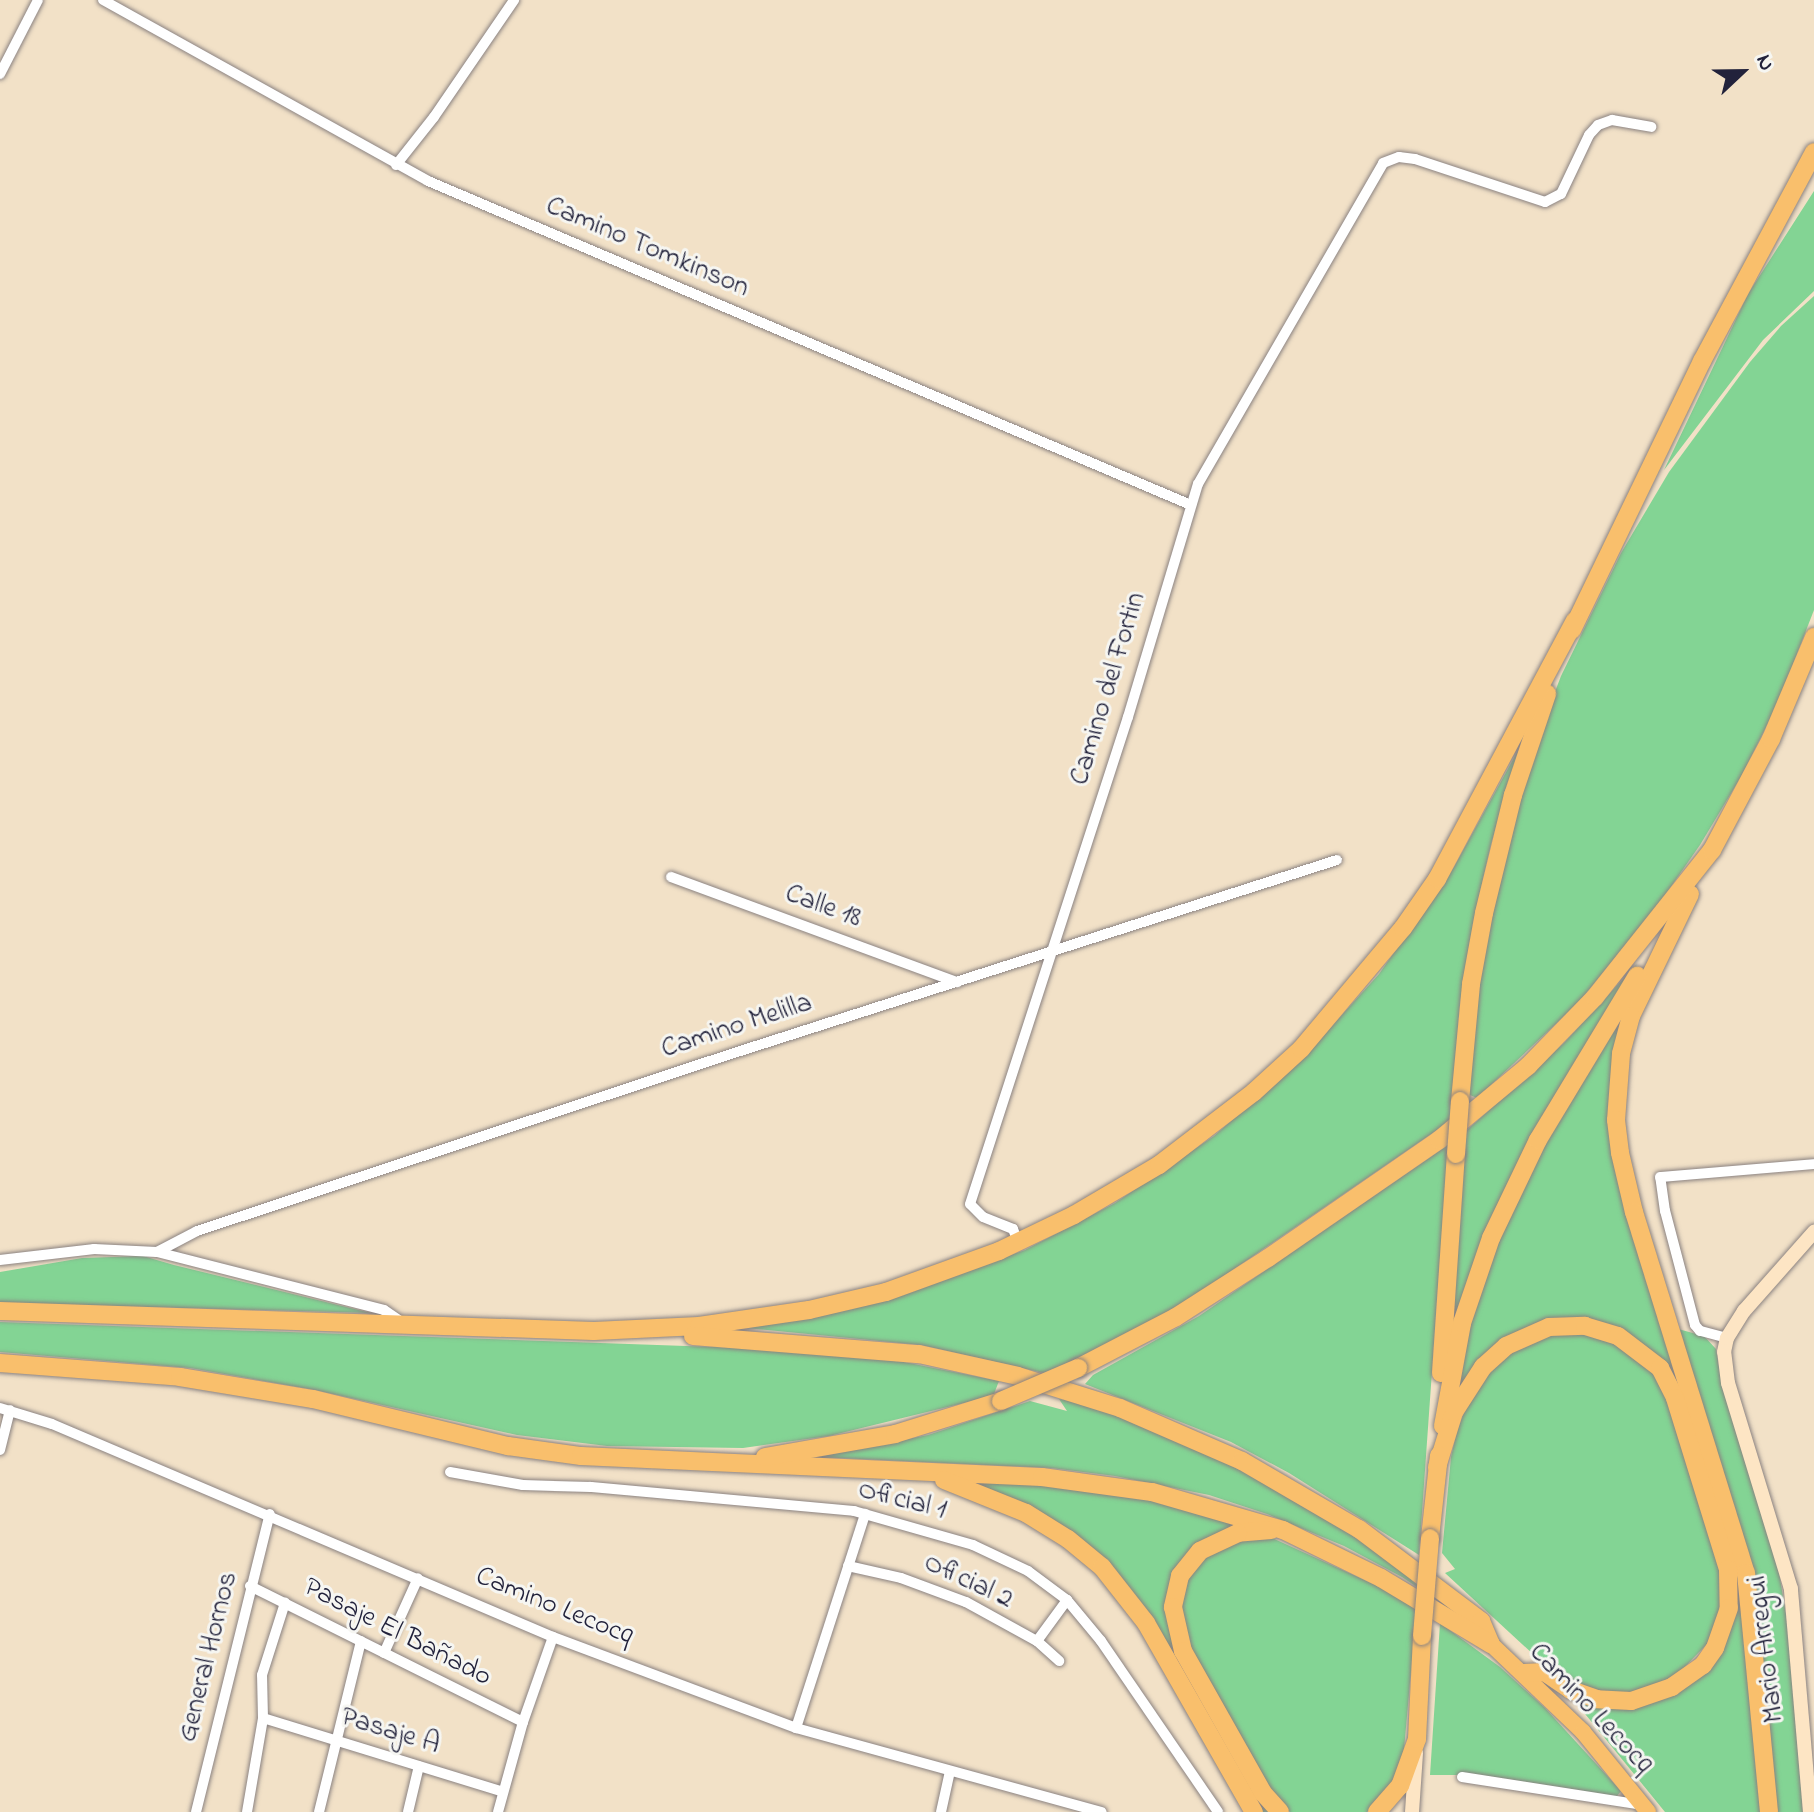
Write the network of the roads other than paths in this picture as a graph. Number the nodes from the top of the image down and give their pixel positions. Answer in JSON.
{"nodes":[{"id":1,"x":38,"y":0,"type":"edge"},
{"id":2,"x":103,"y":0,"type":"edge"},
{"id":3,"x":514,"y":0,"type":"edge"},
{"id":4,"x":0,"y":74,"type":"edge"},
{"id":5,"x":1651,"y":127,"type":"dead end"},
{"id":6,"x":1814,"y":152,"type":"edge"},
{"id":7,"x":396,"y":165,"type":"junction"},
{"id":8,"x":1191,"y":505,"type":"junction"},
{"id":9,"x":1575,"y":621,"type":"junction"},
{"id":10,"x":1814,"y":637,"type":"edge"},
{"id":11,"x":1712,"y":850,"type":"junction"},
{"id":12,"x":1337,"y":860,"type":"dead end"},
{"id":13,"x":671,"y":877,"type":"dead end"},
{"id":14,"x":1050,"y":952,"type":"junction"},
{"id":15,"x":957,"y":982,"type":"junction"},
{"id":16,"x":1814,"y":1164,"type":"edge"},
{"id":17,"x":1814,"y":1232,"type":"edge"},
{"id":18,"x":1018,"y":1242,"type":"junction"},
{"id":19,"x":157,"y":1252,"type":"junction"},
{"id":20,"x":0,"y":1260,"type":"edge"},
{"id":21,"x":0,"y":1311,"type":"edge"},
{"id":22,"x":408,"y":1326,"type":"junction"},
{"id":23,"x":609,"y":1331,"type":"junction"},
{"id":24,"x":1727,"y":1338,"type":"junction"},
{"id":25,"x":0,"y":1363,"type":"edge"},
{"id":26,"x":102,"y":1369,"type":"junction"},
{"id":27,"x":0,"y":1374,"type":"edge"},
{"id":28,"x":5,"y":1409,"type":"edge"},
{"id":29,"x":0,"y":1450,"type":"edge"},
{"id":30,"x":699,"y":1460,"type":"junction"},
{"id":31,"x":1437,"y":1467,"type":"junction"},
{"id":32,"x":450,"y":1472,"type":"dead end"},
{"id":33,"x":906,"y":1474,"type":"junction"},
{"id":34,"x":270,"y":1514,"type":"junction"},
{"id":35,"x":865,"y":1514,"type":"junction"},
{"id":36,"x":1283,"y":1530,"type":"junction"},
{"id":37,"x":848,"y":1566,"type":"junction"},
{"id":38,"x":418,"y":1578,"type":"junction"},
{"id":39,"x":250,"y":1586,"type":"junction"},
{"id":40,"x":1067,"y":1600,"type":"junction"},
{"id":41,"x":285,"y":1603,"type":"junction"},
{"id":42,"x":553,"y":1637,"type":"junction"},
{"id":43,"x":361,"y":1641,"type":"junction"},
{"id":44,"x":1037,"y":1641,"type":"junction"},
{"id":45,"x":1491,"y":1644,"type":"junction"},
{"id":46,"x":384,"y":1653,"type":"junction"},
{"id":47,"x":1059,"y":1661,"type":"dead end"},
{"id":48,"x":1524,"y":1673,"type":"junction"},
{"id":49,"x":263,"y":1718,"type":"junction"},
{"id":50,"x":523,"y":1722,"type":"junction"},
{"id":51,"x":796,"y":1728,"type":"junction"},
{"id":52,"x":1417,"y":1739,"type":"junction"},
{"id":53,"x":336,"y":1741,"type":"junction"},
{"id":54,"x":419,"y":1766,"type":"junction"},
{"id":55,"x":950,"y":1771,"type":"junction"},
{"id":56,"x":1462,"y":1777,"type":"dead end"},
{"id":57,"x":503,"y":1792,"type":"junction"},
{"id":58,"x":1646,"y":1808,"type":"edge"},
{"id":59,"x":196,"y":1812,"type":"edge"},
{"id":60,"x":247,"y":1812,"type":"edge"},
{"id":61,"x":319,"y":1812,"type":"edge"},
{"id":62,"x":408,"y":1812,"type":"edge"},
{"id":63,"x":498,"y":1812,"type":"edge"},
{"id":64,"x":941,"y":1812,"type":"edge"},
{"id":65,"x":1102,"y":1812,"type":"edge"},
{"id":66,"x":1218,"y":1812,"type":"edge"},
{"id":67,"x":1254,"y":1812,"type":"edge"},
{"id":68,"x":1280,"y":1812,"type":"edge"},
{"id":69,"x":1377,"y":1812,"type":"edge"},
{"id":70,"x":1412,"y":1812,"type":"edge"},
{"id":71,"x":1769,"y":1812,"type":"edge"},
{"id":72,"x":1810,"y":1812,"type":"edge"}],
"edges":[{"from":1,"to":4,"type":"street"},
{"from":2,"to":7,"type":"street","name":"Camino Tomkinson"},
{"from":3,"to":7,"type":"street"},
{"from":5,"to":8,"type":"street","name":"Camino del Fortin"},
{"from":6,"to":9,"type":"highway"},
{"from":7,"to":8,"type":"street","name":"Camino Tomkinson"},
{"from":8,"to":14,"type":"street","name":"Camino del Fortin"},
{"from":9,"to":18,"type":"highway"},
{"from":9,"to":31,"type":"highway","bridge":true},
{"from":10,"to":11,"type":"highway"},
{"from":11,"to":30,"type":"highway","bridge":true},
{"from":11,"to":31,"type":"highway"},
{"from":11,"to":71,"type":"highway"},
{"from":12,"to":14,"type":"street","name":"Camino Melilla"},
{"from":13,"to":15,"type":"street","name":"Calle 18"},
{"from":14,"to":15,"type":"street","name":"Camino Melilla"},
{"from":14,"to":18,"type":"street","name":"Camino del Fortin"},
{"from":15,"to":19,"type":"street","name":"Camino Melilla"},
{"from":16,"to":24,"type":"street"},
{"from":17,"to":24,"type":"street"},
{"from":18,"to":23,"type":"highway"},
{"from":19,"to":20,"type":"street"},
{"from":19,"to":22,"type":"street"},
{"from":21,"to":22,"type":"highway"},
{"from":22,"to":23,"type":"highway"},
{"from":23,"to":45,"type":"highway"},
{"from":24,"to":72,"type":"street","name":"Mario Arregui"},
{"from":25,"to":26,"type":"highway"},
{"from":26,"to":27,"type":"highway"},
{"from":26,"to":30,"type":"highway"},
{"from":28,"to":29,"type":"street"},
{"from":28,"to":34,"type":"street","name":"Camino Lecocq"},
{"from":30,"to":33,"type":"highway"},
{"from":31,"to":48,"type":"highway"},
{"from":31,"to":52,"type":"highway","bridge":true},
{"from":32,"to":35,"type":"street","name":"Oficial 1"},
{"from":33,"to":36,"type":"highway"},
{"from":33,"to":67,"type":"highway"},
{"from":34,"to":38,"type":"street","name":"Camino Lecocq"},
{"from":34,"to":39,"type":"street","name":"General Hornos"},
{"from":35,"to":37,"type":"street"},
{"from":35,"to":40,"type":"street","name":"Oficial 1"},
{"from":36,"to":45,"type":"highway"},
{"from":36,"to":68,"type":"highway"},
{"from":37,"to":44,"type":"street","name":"Oficial 2"},
{"from":37,"to":51,"type":"street"},
{"from":38,"to":42,"type":"street","name":"Camino Lecocq"},
{"from":38,"to":46,"type":"street"},
{"from":39,"to":41,"type":"street","name":"Pasaje El Bañado"},
{"from":39,"to":59,"type":"street","name":"General Hornos"},
{"from":40,"to":44,"type":"street"},
{"from":40,"to":66,"type":"street","name":"Oficial 1"},
{"from":41,"to":43,"type":"street","name":"Pasaje El Bañado"},
{"from":41,"to":49,"type":"street"},
{"from":42,"to":50,"type":"street"},
{"from":42,"to":51,"type":"street","name":"Camino Lecocq"},
{"from":43,"to":46,"type":"street","name":"Pasaje El Bañado"},
{"from":43,"to":53,"type":"street"},
{"from":44,"to":47,"type":"street","name":"Oficial 2"},
{"from":45,"to":48,"type":"main road","name":"Camino Lecocq"},
{"from":46,"to":50,"type":"street","name":"Pasaje El Bañado"},
{"from":48,"to":58,"type":"main road","name":"Camino Lecocq"},
{"from":49,"to":53,"type":"street","name":"Pasaje A"},
{"from":49,"to":60,"type":"street"},
{"from":50,"to":57,"type":"street"},
{"from":51,"to":55,"type":"street","name":"Camino Lecocq"},
{"from":52,"to":69,"type":"highway"},
{"from":52,"to":70,"type":"street"},
{"from":53,"to":54,"type":"street","name":"Pasaje A"},
{"from":53,"to":61,"type":"street"},
{"from":54,"to":57,"type":"street","name":"Pasaje A"},
{"from":54,"to":62,"type":"street"},
{"from":55,"to":64,"type":"street"},
{"from":55,"to":65,"type":"street","name":"Camino Lecocq"},
{"from":56,"to":58,"type":"street"},
{"from":57,"to":63,"type":"street"}]}
